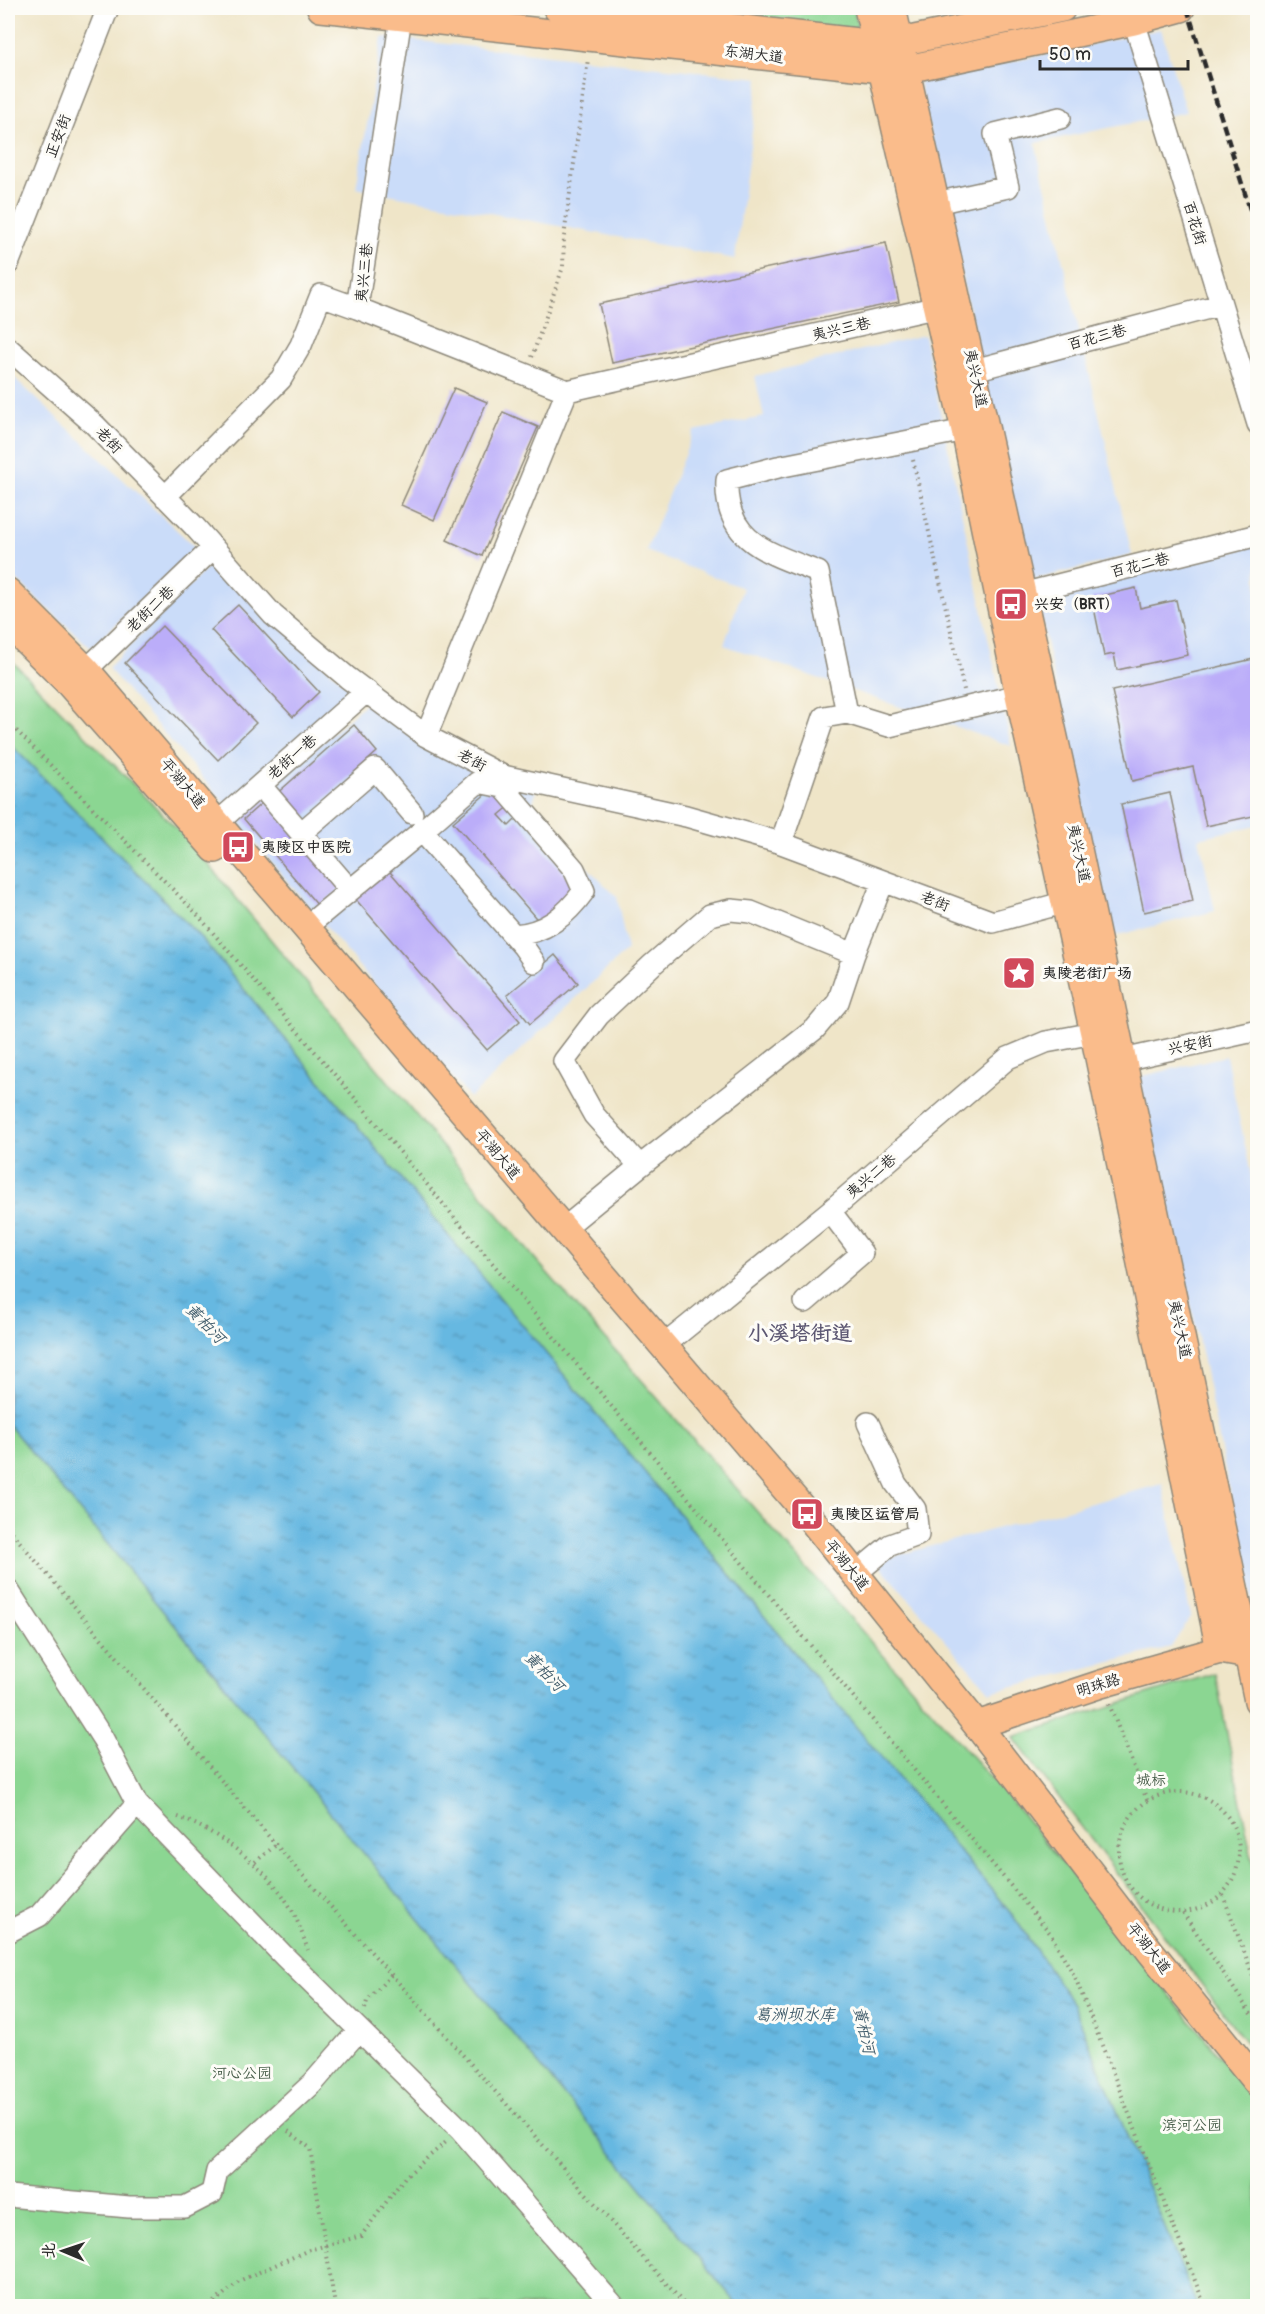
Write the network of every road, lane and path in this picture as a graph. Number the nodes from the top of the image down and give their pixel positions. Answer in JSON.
{"nodes":[{"id":1,"x":108,"y":8,"type":"edge"},
{"id":2,"x":321,"y":8,"type":"edge"},
{"id":3,"x":557,"y":8,"type":"edge"},
{"id":4,"x":868,"y":8,"type":"edge"},
{"id":5,"x":892,"y":8,"type":"edge"},
{"id":6,"x":1062,"y":8,"type":"edge"},
{"id":7,"x":1181,"y":8,"type":"edge"},
{"id":8,"x":401,"y":17,"type":"junction"},
{"id":9,"x":724,"y":17,"type":"edge"},
{"id":10,"x":1134,"y":21,"type":"junction"},
{"id":11,"x":591,"y":35,"type":"junction"},
{"id":12,"x":891,"y":56,"type":"junction"},
{"id":13,"x":1060,"y":118,"type":"dead end"},
{"id":14,"x":936,"y":204,"type":"junction"},
{"id":15,"x":8,"y":264,"type":"edge"},
{"id":16,"x":1220,"y":305,"type":"junction"},
{"id":17,"x":938,"y":307,"type":"junction"},
{"id":18,"x":357,"y":308,"type":"junction"},
{"id":19,"x":8,"y":348,"type":"edge"},
{"id":20,"x":974,"y":370,"type":"junction"},
{"id":21,"x":526,"y":375,"type":"junction"},
{"id":22,"x":567,"y":391,"type":"junction"},
{"id":23,"x":1257,"y":424,"type":"edge"},
{"id":24,"x":965,"y":430,"type":"junction"},
{"id":25,"x":908,"y":440,"type":"junction"},
{"id":26,"x":165,"y":497,"type":"junction"},
{"id":27,"x":1257,"y":535,"type":"edge"},
{"id":28,"x":213,"y":548,"type":"junction"},
{"id":29,"x":8,"y":592,"type":"edge"},
{"id":30,"x":1022,"y":594,"type":"junction"},
{"id":31,"x":8,"y":623,"type":"edge"},
{"id":32,"x":86,"y":670,"type":"junction"},
{"id":33,"x":367,"y":691,"type":"junction"},
{"id":34,"x":1019,"y":695,"type":"junction"},
{"id":35,"x":968,"y":709,"type":"junction"},
{"id":36,"x":847,"y":713,"type":"junction"},
{"id":37,"x":8,"y":722,"type":"edge"},
{"id":38,"x":426,"y":736,"type":"junction"},
{"id":39,"x":260,"y":785,"type":"junction"},
{"id":40,"x":417,"y":822,"type":"junction"},
{"id":41,"x":217,"y":823,"type":"junction"},
{"id":42,"x":302,"y":833,"type":"junction"},
{"id":43,"x":781,"y":843,"type":"junction"},
{"id":44,"x":883,"y":882,"type":"junction"},
{"id":45,"x":350,"y":890,"type":"junction"},
{"id":46,"x":1066,"y":902,"type":"junction"},
{"id":47,"x":306,"y":927,"type":"junction"},
{"id":48,"x":514,"y":935,"type":"junction"},
{"id":49,"x":854,"y":954,"type":"junction"},
{"id":50,"x":534,"y":963,"type":"dead end"},
{"id":51,"x":1257,"y":1030,"type":"edge"},
{"id":52,"x":1094,"y":1033,"type":"junction"},
{"id":53,"x":1123,"y":1060,"type":"junction"},
{"id":54,"x":640,"y":1166,"type":"junction"},
{"id":55,"x":830,"y":1211,"type":"junction"},
{"id":56,"x":562,"y":1230,"type":"junction"},
{"id":57,"x":805,"y":1302,"type":"dead end"},
{"id":58,"x":662,"y":1347,"type":"junction"},
{"id":59,"x":868,"y":1423,"type":"dead end"},
{"id":60,"x":8,"y":1528,"type":"edge"},
{"id":61,"x":13,"y":1534,"type":"junction"},
{"id":62,"x":8,"y":1539,"type":"edge"},
{"id":63,"x":854,"y":1575,"type":"junction"},
{"id":64,"x":8,"y":1590,"type":"edge"},
{"id":65,"x":1250,"y":1625,"type":"edge"},
{"id":66,"x":1220,"y":1650,"type":"junction"},
{"id":67,"x":1253,"y":1654,"type":"edge"},
{"id":68,"x":1101,"y":1684,"type":"junction"},
{"id":69,"x":1257,"y":1701,"type":"edge"},
{"id":70,"x":977,"y":1725,"type":"junction"},
{"id":71,"x":1147,"y":1801,"type":"junction"},
{"id":72,"x":137,"y":1804,"type":"junction"},
{"id":73,"x":176,"y":1817,"type":"dead end"},
{"id":74,"x":276,"y":1845,"type":"junction"},
{"id":75,"x":255,"y":1862,"type":"junction"},
{"id":76,"x":1223,"y":1895,"type":"junction"},
{"id":77,"x":1183,"y":1913,"type":"junction"},
{"id":78,"x":8,"y":1932,"type":"edge"},
{"id":79,"x":311,"y":1956,"type":"dead end"},
{"id":80,"x":392,"y":1975,"type":"junction"},
{"id":81,"x":1257,"y":1989,"type":"edge"},
{"id":82,"x":1257,"y":2013,"type":"edge"},
{"id":83,"x":359,"y":2030,"type":"junction"},
{"id":84,"x":1249,"y":2066,"type":"edge"},
{"id":85,"x":1257,"y":2084,"type":"edge"},
{"id":86,"x":274,"y":2120,"type":"junction"},
{"id":87,"x":461,"y":2130,"type":"junction"},
{"id":88,"x":8,"y":2196,"type":"edge"},
{"id":89,"x":324,"y":2246,"type":"junction"},
{"id":90,"x":210,"y":2307,"type":"edge"},
{"id":91,"x":335,"y":2307,"type":"edge"},
{"id":92,"x":614,"y":2307,"type":"edge"},
{"id":93,"x":686,"y":2307,"type":"edge"},
{"id":94,"x":1205,"y":2307,"type":"edge"}],
"edges":[{"from":1,"to":15,"type":"street","name":"正安街"},
{"from":2,"to":8,"type":"main road","name":"东湖大道"},
{"from":3,"to":9,"type":"main road","name":"东湖大道"},
{"from":4,"to":12,"type":"main road","name":"夷兴大道"},
{"from":5,"to":12,"type":"main road","name":"夷兴大道"},
{"from":6,"to":12,"type":"main road","name":"东湖大道"},
{"from":7,"to":10,"type":"main road","name":"东湖大道"},
{"from":8,"to":11,"type":"main road","name":"东湖大道"},
{"from":8,"to":18,"type":"street","name":"夷兴三巷"},
{"from":9,"to":12,"type":"main road","name":"东湖大道"},
{"from":10,"to":12,"type":"main road","name":"东湖大道"},
{"from":10,"to":16,"type":"street","name":"百花街"},
{"from":11,"to":12,"type":"main road","name":"东湖大道"},
{"from":11,"to":21,"type":"path"},
{"from":12,"to":14,"type":"main road","name":"夷兴大道"},
{"from":12,"to":17,"type":"main road","name":"夷兴大道"},
{"from":13,"to":14,"type":"street"},
{"from":14,"to":20,"type":"main road","name":"夷兴大道"},
{"from":16,"to":20,"type":"street","name":"百花三巷"},
{"from":16,"to":23,"type":"street","name":"百花街"},
{"from":17,"to":22,"type":"street","name":"夷兴三巷"},
{"from":17,"to":24,"type":"main road","name":"夷兴大道"},
{"from":18,"to":21,"type":"street","name":"夷兴三巷"},
{"from":18,"to":26,"type":"street"},
{"from":19,"to":26,"type":"street","name":"老街"},
{"from":20,"to":30,"type":"main road","name":"夷兴大道"},
{"from":21,"to":22,"type":"street","name":"夷兴三巷"},
{"from":22,"to":38,"type":"street"},
{"from":24,"to":25,"type":"street"},
{"from":24,"to":34,"type":"main road","name":"夷兴大道"},
{"from":25,"to":35,"type":"path"},
{"from":25,"to":36,"type":"street"},
{"from":26,"to":28,"type":"street","name":"老街"},
{"from":27,"to":30,"type":"street","name":"百花二巷"},
{"from":28,"to":32,"type":"street","name":"老街二巷"},
{"from":28,"to":33,"type":"street","name":"老街"},
{"from":29,"to":32,"type":"main road","name":"平湖大道"},
{"from":30,"to":53,"type":"main road","name":"夷兴大道"},
{"from":31,"to":70,"type":"main road","name":"平湖大道"},
{"from":32,"to":41,"type":"main road","name":"平湖大道"},
{"from":33,"to":38,"type":"street","name":"老街"},
{"from":33,"to":39,"type":"street","name":"老街一巷"},
{"from":34,"to":35,"type":"street"},
{"from":34,"to":46,"type":"main road","name":"夷兴大道"},
{"from":35,"to":36,"type":"street"},
{"from":36,"to":43,"type":"street"},
{"from":37,"to":94,"type":"path"},
{"from":38,"to":43,"type":"street","name":"老街"},
{"from":39,"to":41,"type":"street","name":"老街一巷"},
{"from":39,"to":42,"type":"street"},
{"from":40,"to":42,"type":"street"},
{"from":40,"to":45,"type":"street"},
{"from":40,"to":48,"type":"street"},
{"from":40,"to":48,"type":"street"},
{"from":41,"to":47,"type":"main road","name":"平湖大道"},
{"from":42,"to":45,"type":"street"},
{"from":43,"to":44,"type":"street","name":"老街"},
{"from":44,"to":46,"type":"street","name":"老街"},
{"from":44,"to":49,"type":"street"},
{"from":45,"to":47,"type":"street"},
{"from":46,"to":52,"type":"main road","name":"夷兴大道"},
{"from":47,"to":56,"type":"main road","name":"平湖大道"},
{"from":48,"to":50,"type":"street"},
{"from":49,"to":54,"type":"street"},
{"from":49,"to":54,"type":"street"},
{"from":51,"to":53,"type":"street","name":"兴安街"},
{"from":52,"to":55,"type":"street","name":"夷兴二巷"},
{"from":52,"to":66,"type":"main road","name":"夷兴大道"},
{"from":53,"to":65,"type":"main road","name":"夷兴大道"},
{"from":54,"to":56,"type":"street"},
{"from":55,"to":57,"type":"street"},
{"from":55,"to":58,"type":"street","name":"夷兴二巷"},
{"from":56,"to":58,"type":"main road","name":"平湖大道"},
{"from":58,"to":63,"type":"main road","name":"平湖大道"},
{"from":59,"to":63,"type":"street"},
{"from":60,"to":61,"type":"path"},
{"from":61,"to":62,"type":"path"},
{"from":61,"to":74,"type":"path"},
{"from":63,"to":70,"type":"main road","name":"平湖大道"},
{"from":64,"to":72,"type":"street"},
{"from":65,"to":66,"type":"main road"},
{"from":65,"to":67,"type":"main road","name":"夷兴大道"},
{"from":66,"to":67,"type":"main road","name":"明珠路"},
{"from":66,"to":68,"type":"main road","name":"明珠路"},
{"from":67,"to":69,"type":"main road","name":"夷兴大道"},
{"from":68,"to":70,"type":"main road","name":"明珠路"},
{"from":68,"to":71,"type":"path"},
{"from":70,"to":84,"type":"main road","name":"平湖大道"},
{"from":71,"to":76,"type":"path"},
{"from":71,"to":77,"type":"path"},
{"from":72,"to":78,"type":"street"},
{"from":72,"to":83,"type":"street"},
{"from":73,"to":75,"type":"path"},
{"from":74,"to":75,"type":"path"},
{"from":74,"to":80,"type":"path"},
{"from":75,"to":79,"type":"path"},
{"from":76,"to":77,"type":"path"},
{"from":76,"to":81,"type":"path"},
{"from":77,"to":82,"type":"path"},
{"from":80,"to":83,"type":"path"},
{"from":80,"to":93,"type":"path"},
{"from":83,"to":86,"type":"street"},
{"from":83,"to":87,"type":"street"},
{"from":84,"to":85,"type":"main road","name":"平湖大道"},
{"from":86,"to":88,"type":"street"},
{"from":86,"to":89,"type":"path"},
{"from":87,"to":89,"type":"path"},
{"from":87,"to":92,"type":"street"},
{"from":89,"to":90,"type":"path"},
{"from":89,"to":91,"type":"path"}]}
